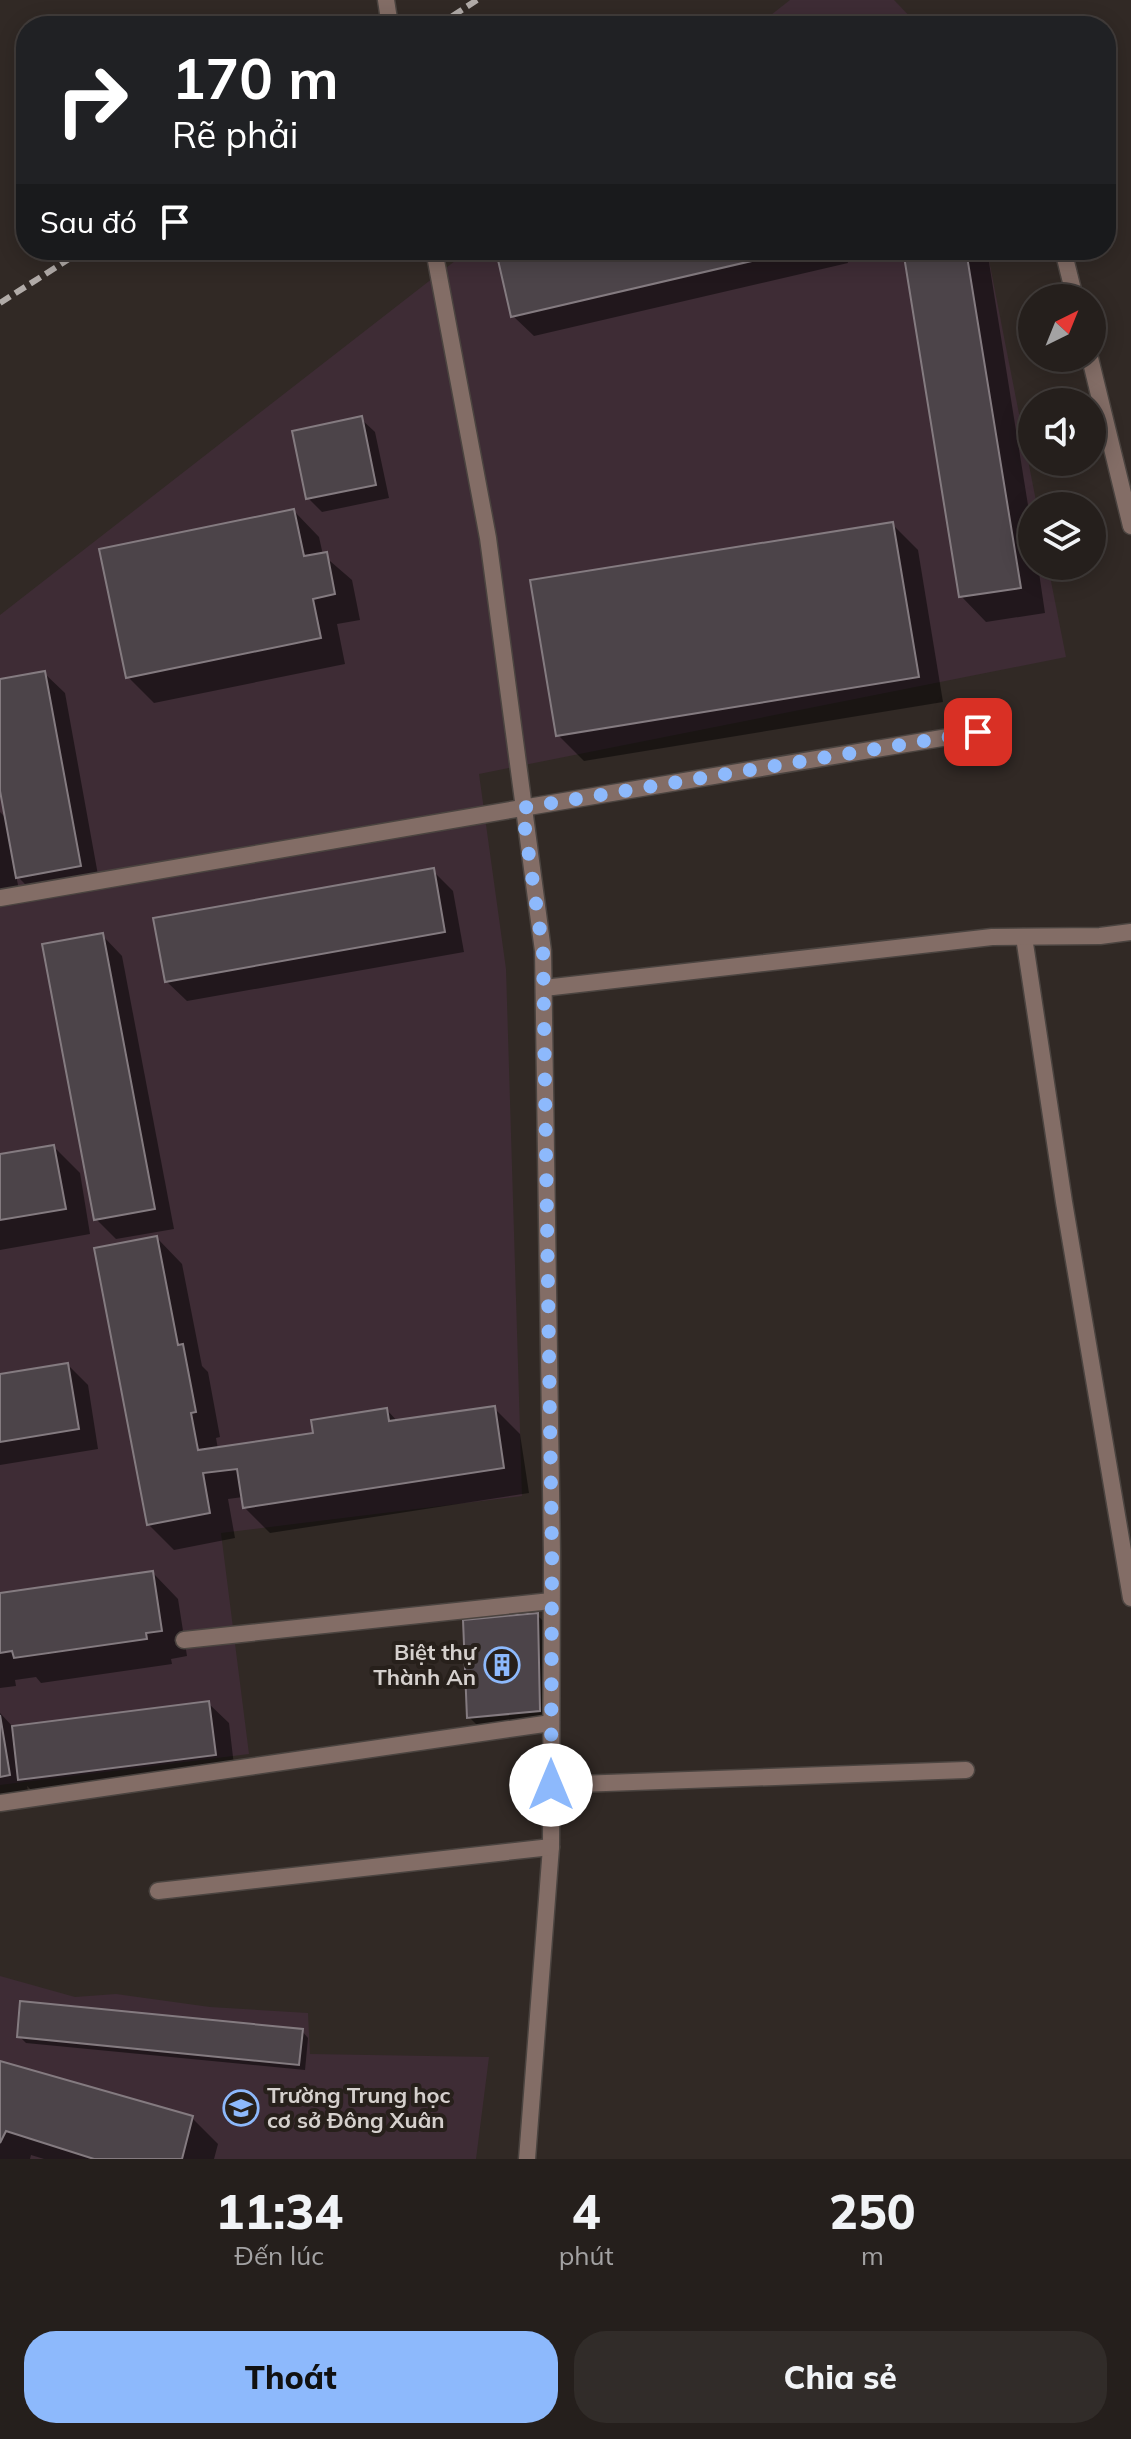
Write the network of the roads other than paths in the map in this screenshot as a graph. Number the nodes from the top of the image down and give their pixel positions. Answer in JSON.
{"nodes":[{"id":1,"x":436,"y":260,"type":"edge"},
{"id":2,"x":1066,"y":260,"type":"edge"},
{"id":3,"x":1072,"y":284,"type":"edge"},
{"id":4,"x":1093,"y":372,"type":"edge"},
{"id":5,"x":1131,"y":526,"type":"edge"},
{"id":6,"x":978,"y":732,"type":"dead end"},
{"id":7,"x":522,"y":808,"type":"junction"},
{"id":8,"x":0,"y":898,"type":"edge"},
{"id":9,"x":1131,"y":932,"type":"edge"},
{"id":10,"x":1024,"y":937,"type":"junction"},
{"id":11,"x":544,"y":988,"type":"junction"},
{"id":12,"x":1131,"y":1598,"type":"edge"},
{"id":13,"x":551,"y":1601,"type":"junction"},
{"id":14,"x":184,"y":1640,"type":"dead end"},
{"id":15,"x":551,"y":1723,"type":"junction"},
{"id":16,"x":966,"y":1770,"type":"dead end"},
{"id":17,"x":551,"y":1785,"type":"junction"},
{"id":18,"x":0,"y":1803,"type":"edge"},
{"id":19,"x":551,"y":1847,"type":"junction"},
{"id":20,"x":158,"y":1891,"type":"dead end"},
{"id":21,"x":527,"y":2159,"type":"edge"}],
"edges":[{"from":1,"to":7,"type":"street"},
{"from":2,"to":3,"type":"street"},
{"from":4,"to":5,"type":"street"},
{"from":6,"to":7,"type":"street"},
{"from":7,"to":8,"type":"street"},
{"from":7,"to":11,"type":"street"},
{"from":9,"to":10,"type":"street"},
{"from":10,"to":11,"type":"street"},
{"from":10,"to":12,"type":"street"},
{"from":11,"to":13,"type":"street"},
{"from":13,"to":14,"type":"street"},
{"from":13,"to":15,"type":"street"},
{"from":15,"to":17,"type":"street"},
{"from":15,"to":18,"type":"street"},
{"from":16,"to":17,"type":"street"},
{"from":17,"to":19,"type":"street"},
{"from":19,"to":20,"type":"street"},
{"from":19,"to":21,"type":"street"}]}
